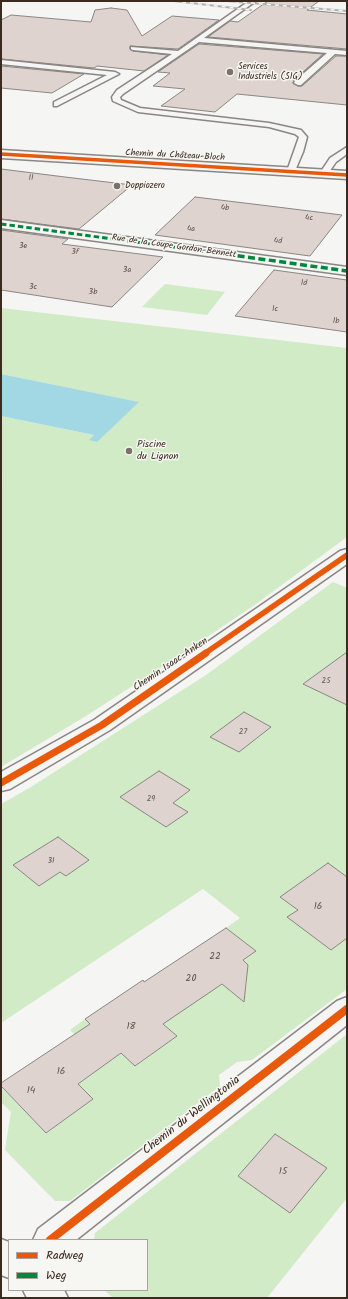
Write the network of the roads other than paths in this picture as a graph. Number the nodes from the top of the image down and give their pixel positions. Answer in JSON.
{"nodes":[{"id":1,"x":252,"y":1,"type":"edge"},
{"id":2,"x":212,"y":30,"type":"junction"},
{"id":3,"x":220,"y":31,"type":"dead end"},
{"id":4,"x":198,"y":40,"type":"junction"},
{"id":5,"x":133,"y":48,"type":"dead end"},
{"id":6,"x":333,"y":52,"type":"junction"},
{"id":7,"x":179,"y":53,"type":"junction"},
{"id":8,"x":347,"y":53,"type":"edge"},
{"id":9,"x":1,"y":62,"type":"edge"},
{"id":10,"x":133,"y":76,"type":"dead end"},
{"id":11,"x":144,"y":77,"type":"junction"},
{"id":12,"x":298,"y":83,"type":"dead end"},
{"id":13,"x":57,"y":104,"type":"dead end"},
{"id":14,"x":347,"y":150,"type":"edge"},
{"id":15,"x":1,"y":154,"type":"edge"},
{"id":16,"x":291,"y":171,"type":"junction"},
{"id":17,"x":324,"y":174,"type":"junction"},
{"id":18,"x":347,"y":175,"type":"edge"},
{"id":19,"x":1,"y":224,"type":"edge"},
{"id":20,"x":347,"y":271,"type":"edge"},
{"id":21,"x":347,"y":555,"type":"edge"},
{"id":22,"x":1,"y":783,"type":"edge"},
{"id":23,"x":347,"y":1009,"type":"edge"},
{"id":24,"x":51,"y":1239,"type":"edge"},
{"id":25,"x":42,"y":1291,"type":"edge"},
{"id":26,"x":50,"y":1298,"type":"edge"}],
"edges":[{"from":1,"to":2,"type":"lane"},
{"from":2,"to":3,"type":"lane"},
{"from":2,"to":4,"type":"lane"},
{"from":4,"to":6,"type":"lane"},
{"from":4,"to":7,"type":"lane"},
{"from":5,"to":7,"type":"lane"},
{"from":6,"to":8,"type":"lane"},
{"from":6,"to":12,"type":"lane"},
{"from":7,"to":11,"type":"lane"},
{"from":9,"to":13,"type":"lane"},
{"from":10,"to":11,"type":"lane"},
{"from":11,"to":16,"type":"lane"},
{"from":14,"to":17,"type":"lane"},
{"from":15,"to":16,"type":"street","name":"Chemin du Château-Bloch"},
{"from":16,"to":17,"type":"street","name":"Chemin du Château-Bloch"},
{"from":17,"to":18,"type":"street","name":"Chemin du Château-Bloch"},
{"from":19,"to":20,"type":"street","name":"Rue de la Coupe Gordon-Bennett"},
{"from":21,"to":22,"type":"street","name":"Chemin Isaac-Anken"},
{"from":23,"to":24,"type":"street","name":"Chemin du Wellingtonia"},
{"from":25,"to":26,"type":"street"}]}
